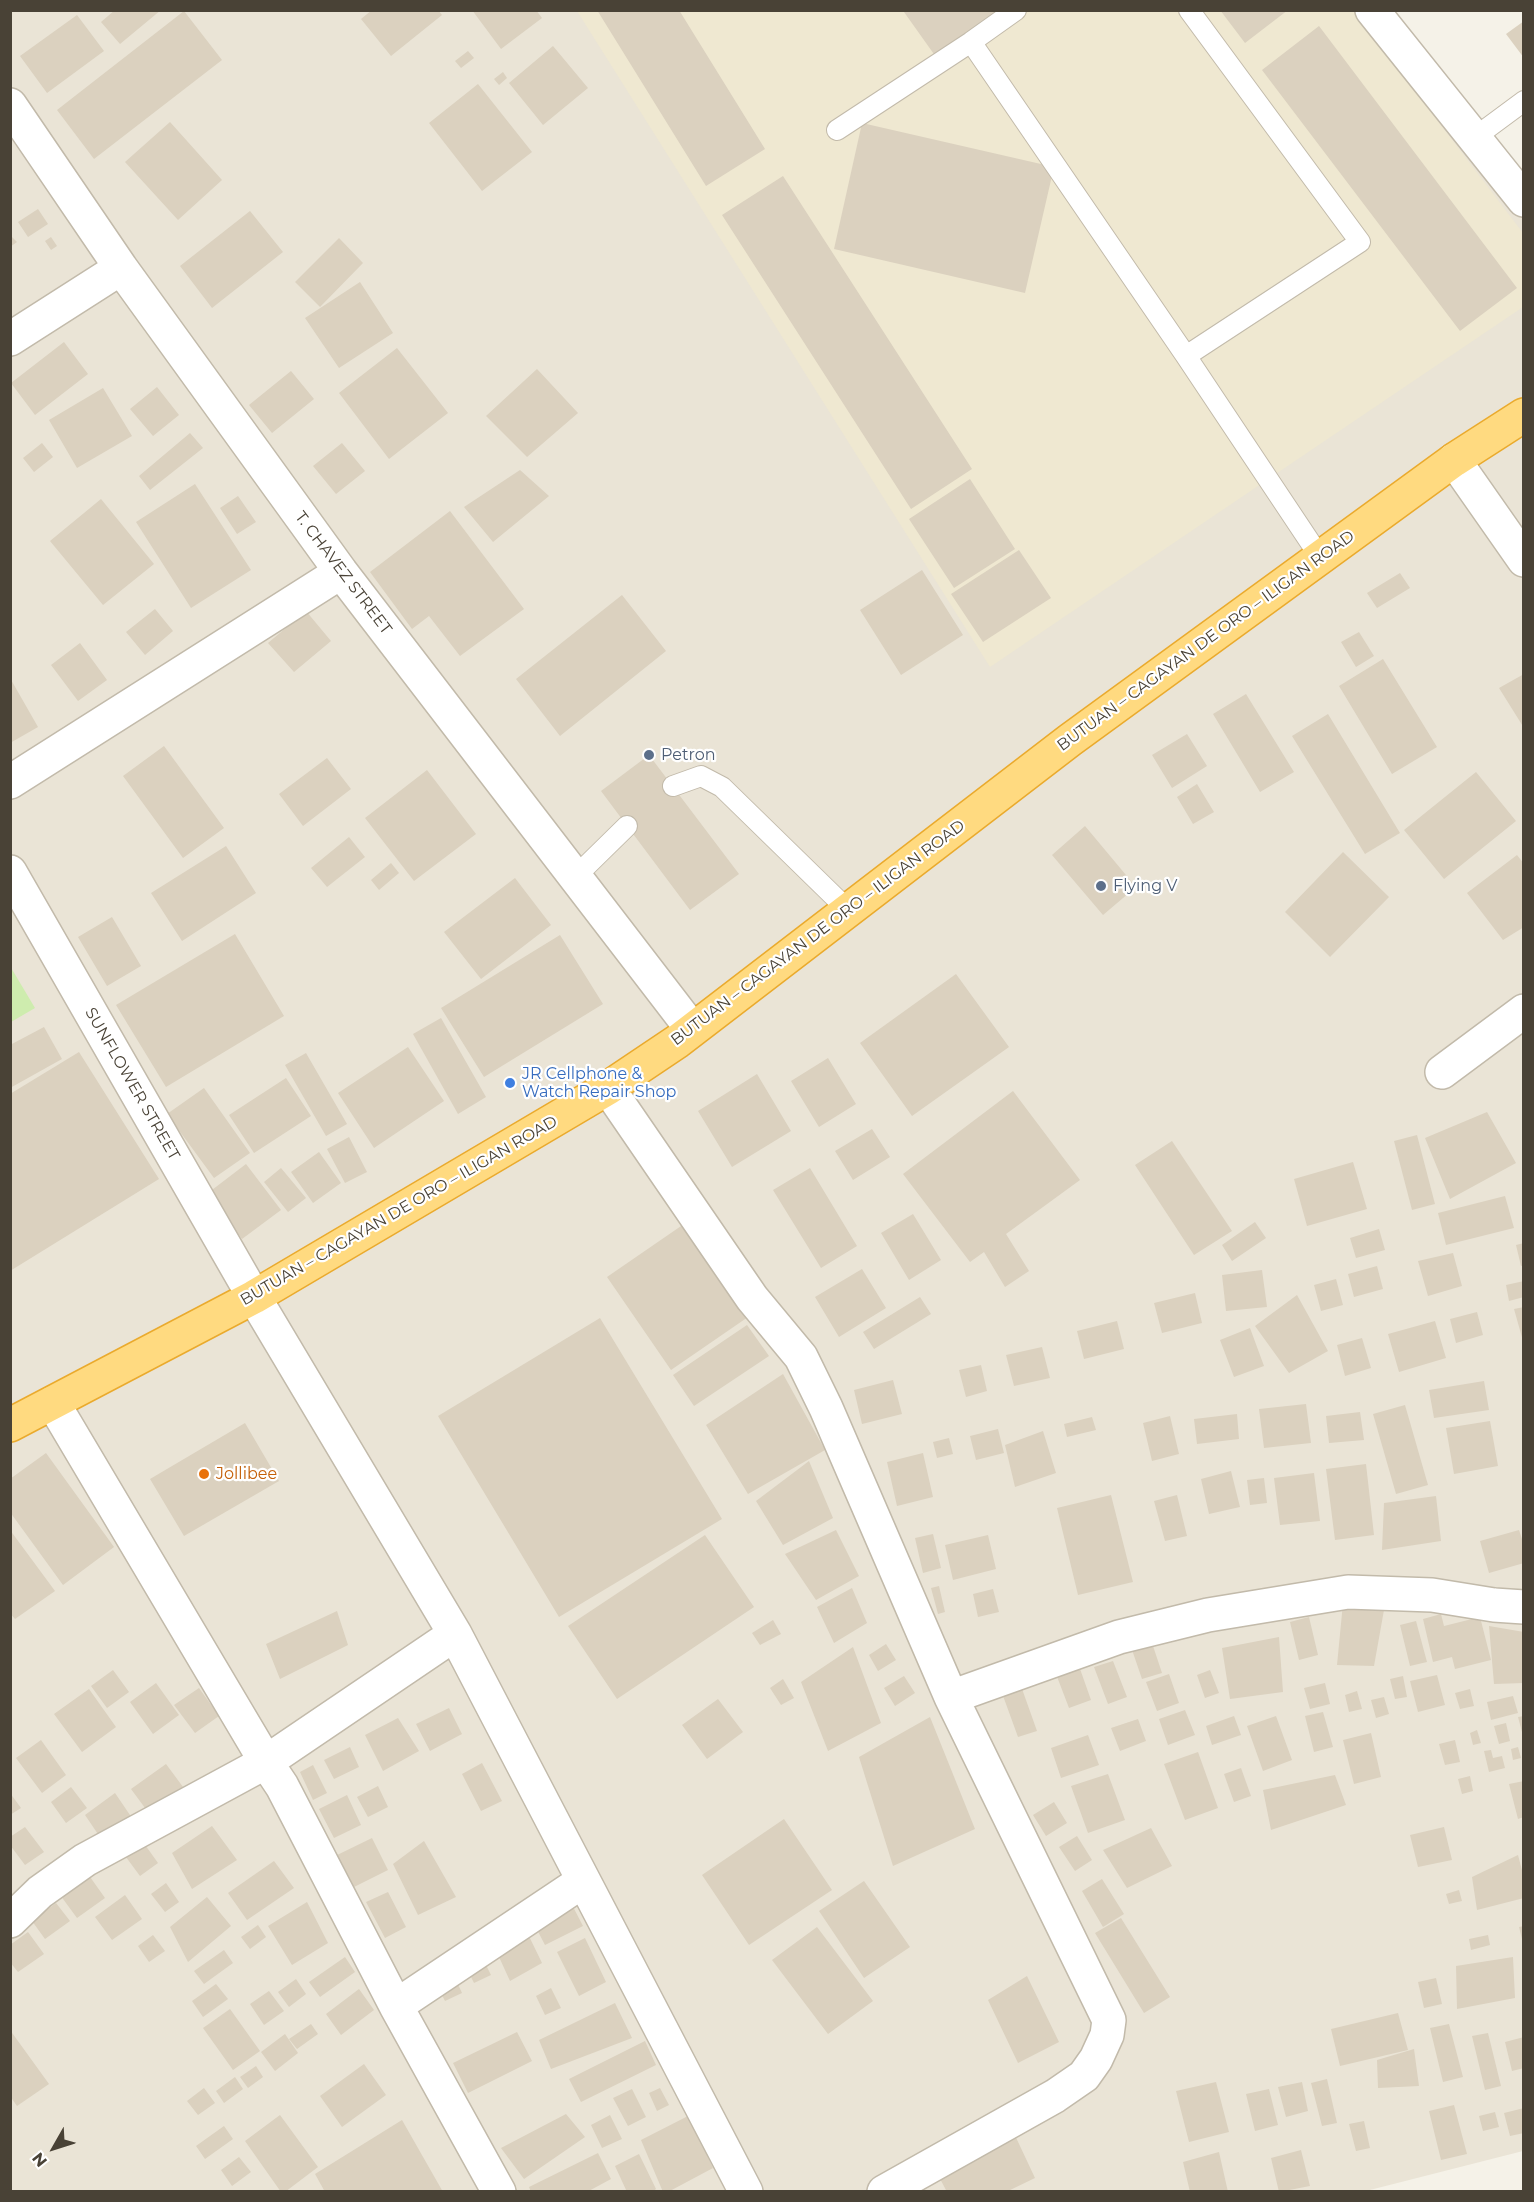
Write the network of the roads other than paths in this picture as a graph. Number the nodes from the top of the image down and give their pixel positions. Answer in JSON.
{"nodes":[{"id":1,"x":1016,"y":10,"type":"edge"},
{"id":2,"x":1189,"y":10,"type":"edge"},
{"id":3,"x":1372,"y":10,"type":"edge"},
{"id":4,"x":971,"y":42,"type":"junction"},
{"id":5,"x":1524,"y":101,"type":"edge"},
{"id":6,"x":10,"y":105,"type":"edge"},
{"id":7,"x":837,"y":130,"type":"dead end"},
{"id":8,"x":1474,"y":138,"type":"junction"},
{"id":9,"x":1524,"y":200,"type":"edge"},
{"id":10,"x":121,"y":268,"type":"junction"},
{"id":11,"x":10,"y":339,"type":"edge"},
{"id":12,"x":1186,"y":356,"type":"junction"},
{"id":13,"x":1524,"y":415,"type":"edge"},
{"id":14,"x":1454,"y":460,"type":"junction"},
{"id":15,"x":1320,"y":557,"type":"junction"},
{"id":16,"x":1524,"y":560,"type":"edge"},
{"id":17,"x":341,"y":572,"type":"junction"},
{"id":18,"x":10,"y":782,"type":"edge"},
{"id":19,"x":673,"y":786,"type":"dead end"},
{"id":20,"x":627,"y":826,"type":"dead end"},
{"id":21,"x":10,"y":872,"type":"edge"},
{"id":22,"x":575,"y":877,"type":"junction"},
{"id":23,"x":848,"y":910,"type":"junction"},
{"id":24,"x":1524,"y":1011,"type":"edge"},
{"id":25,"x":692,"y":1029,"type":"junction"},
{"id":26,"x":1442,"y":1072,"type":"dead end"},
{"id":27,"x":608,"y":1088,"type":"junction"},
{"id":28,"x":255,"y":1297,"type":"junction"},
{"id":29,"x":53,"y":1403,"type":"junction"},
{"id":30,"x":10,"y":1425,"type":"edge"},
{"id":31,"x":1524,"y":1607,"type":"edge"},
{"id":32,"x":454,"y":1634,"type":"junction"},
{"id":33,"x":951,"y":1697,"type":"junction"},
{"id":34,"x":266,"y":1762,"type":"junction"},
{"id":35,"x":583,"y":1881,"type":"junction"},
{"id":36,"x":10,"y":1921,"type":"edge"},
{"id":37,"x":396,"y":2006,"type":"junction"},
{"id":38,"x":500,"y":2192,"type":"edge"},
{"id":39,"x":746,"y":2192,"type":"edge"},
{"id":40,"x":884,"y":2192,"type":"edge"}],
"edges":[{"from":1,"to":4,"type":"lane"},
{"from":2,"to":12,"type":"lane"},
{"from":3,"to":8,"type":"street"},
{"from":4,"to":7,"type":"lane"},
{"from":4,"to":12,"type":"lane"},
{"from":5,"to":8,"type":"lane"},
{"from":6,"to":10,"type":"street","name":"T. CHAVEZ STREET"},
{"from":8,"to":9,"type":"street"},
{"from":10,"to":11,"type":"street"},
{"from":10,"to":17,"type":"street","name":"T. CHAVEZ STREET"},
{"from":12,"to":15,"type":"lane"},
{"from":13,"to":14,"type":"highway","name":"BUTUAN – CAGAYAN DE ORO – ILIGAN ROAD"},
{"from":14,"to":15,"type":"highway","name":"BUTUAN – CAGAYAN DE ORO – ILIGAN ROAD"},
{"from":14,"to":16,"type":"street"},
{"from":15,"to":23,"type":"highway","name":"BUTUAN – CAGAYAN DE ORO – ILIGAN ROAD"},
{"from":17,"to":18,"type":"street"},
{"from":17,"to":22,"type":"street","name":"T. CHAVEZ STREET"},
{"from":19,"to":23,"type":"lane"},
{"from":20,"to":22,"type":"lane"},
{"from":21,"to":28,"type":"street","name":"SUNFLOWER STREET"},
{"from":22,"to":25,"type":"street","name":"T. CHAVEZ STREET"},
{"from":23,"to":25,"type":"highway","name":"BUTUAN – CAGAYAN DE ORO – ILIGAN ROAD"},
{"from":24,"to":26,"type":"street"},
{"from":25,"to":27,"type":"highway","name":"BUTUAN – CAGAYAN DE ORO – ILIGAN ROAD"},
{"from":27,"to":28,"type":"highway","name":"BUTUAN – CAGAYAN DE ORO – ILIGAN ROAD"},
{"from":27,"to":33,"type":"street"},
{"from":28,"to":29,"type":"highway","name":"BUTUAN – CAGAYAN DE ORO – ILIGAN ROAD"},
{"from":28,"to":32,"type":"street","name":"SUNFLOWER STREET"},
{"from":29,"to":30,"type":"highway","name":"BUTUAN – CAGAYAN DE ORO – ILIGAN ROAD"},
{"from":29,"to":34,"type":"street"},
{"from":31,"to":33,"type":"street"},
{"from":32,"to":34,"type":"street"},
{"from":32,"to":35,"type":"street","name":"SUNFLOWER STREET"},
{"from":33,"to":40,"type":"street"},
{"from":34,"to":36,"type":"street"},
{"from":34,"to":37,"type":"street"},
{"from":35,"to":37,"type":"street"},
{"from":35,"to":39,"type":"street","name":"SUNFLOWER STREET"},
{"from":37,"to":38,"type":"street"}]}
